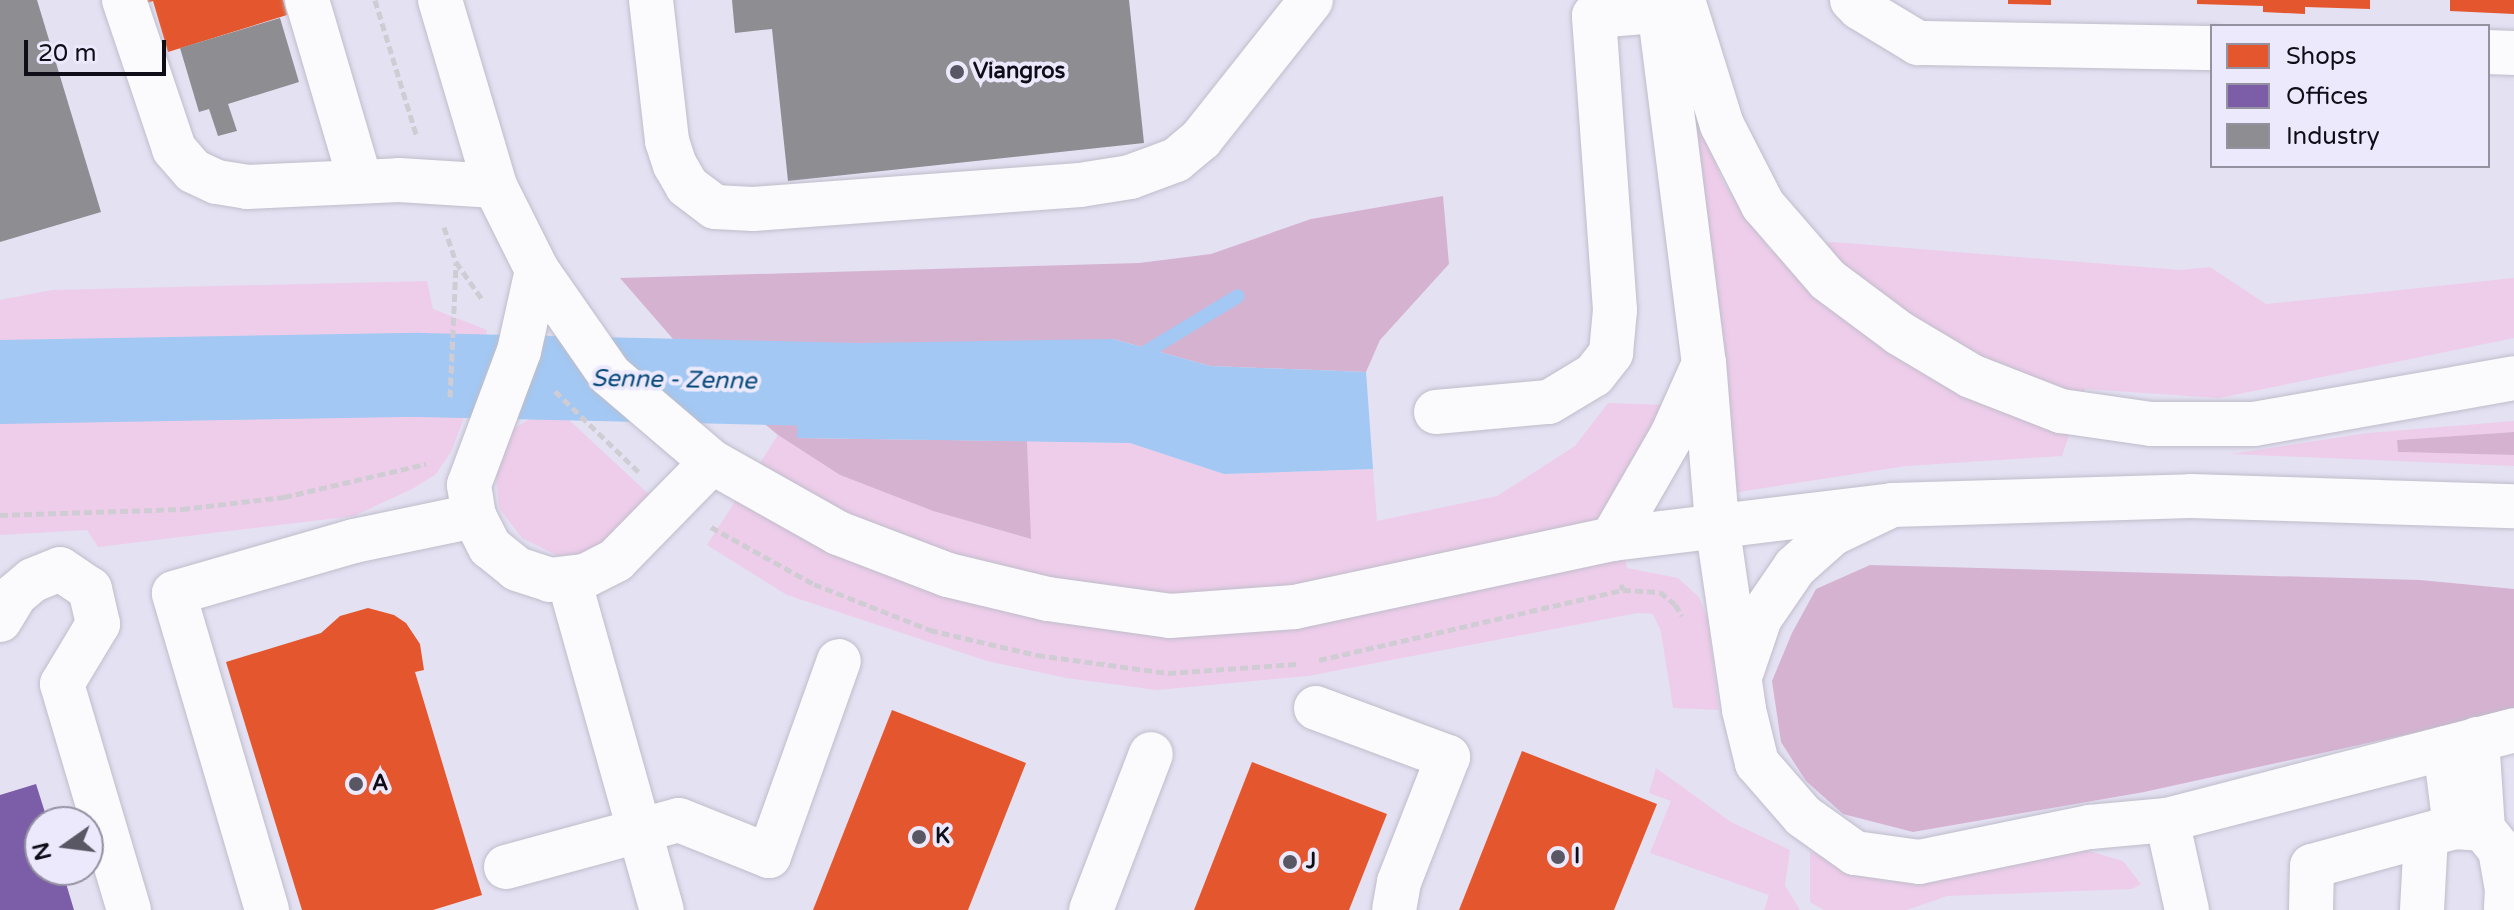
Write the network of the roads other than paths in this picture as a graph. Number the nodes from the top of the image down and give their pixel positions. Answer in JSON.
{"nodes":[{"id":1,"x":124,"y":0,"type":"edge"},
{"id":2,"x":307,"y":0,"type":"edge"},
{"id":3,"x":440,"y":0,"type":"edge"},
{"id":4,"x":651,"y":0,"type":"edge"},
{"id":5,"x":1311,"y":0,"type":"edge"},
{"id":6,"x":1852,"y":0,"type":"edge"},
{"id":7,"x":1666,"y":4,"type":"edge"},
{"id":8,"x":2210,"y":48,"type":"edge"},
{"id":9,"x":2490,"y":52,"type":"edge"},
{"id":10,"x":2514,"y":53,"type":"edge"},
{"id":11,"x":360,"y":180,"type":"junction"},
{"id":12,"x":495,"y":186,"type":"junction"},
{"id":13,"x":537,"y":270,"type":"junction"},
{"id":14,"x":1704,"y":362,"type":"junction"},
{"id":15,"x":2514,"y":378,"type":"edge"},
{"id":16,"x":1436,"y":412,"type":"dead end"},
{"id":17,"x":712,"y":462,"type":"junction"},
{"id":18,"x":1892,"y":505,"type":"junction"},
{"id":19,"x":2514,"y":506,"type":"edge"},
{"id":20,"x":474,"y":516,"type":"junction"},
{"id":21,"x":1717,"y":524,"type":"junction"},
{"id":22,"x":1612,"y":539,"type":"junction"},
{"id":23,"x":569,"y":580,"type":"junction"},
{"id":24,"x":0,"y":620,"type":"edge"},
{"id":25,"x":839,"y":661,"type":"dead end"},
{"id":26,"x":1740,"y":677,"type":"junction"},
{"id":27,"x":1316,"y":708,"type":"dead end"},
{"id":28,"x":2479,"y":739,"type":"edge"},
{"id":29,"x":1151,"y":754,"type":"dead end"},
{"id":30,"x":2167,"y":820,"type":"junction"},
{"id":31,"x":639,"y":829,"type":"junction"},
{"id":32,"x":2455,"y":830,"type":"junction"},
{"id":33,"x":506,"y":867,"type":"dead end"},
{"id":34,"x":129,"y":910,"type":"edge"},
{"id":35,"x":267,"y":910,"type":"edge"},
{"id":36,"x":662,"y":910,"type":"edge"},
{"id":37,"x":1091,"y":910,"type":"edge"},
{"id":38,"x":1394,"y":910,"type":"edge"},
{"id":39,"x":2187,"y":910,"type":"edge"},
{"id":40,"x":2311,"y":910,"type":"edge"},
{"id":41,"x":2422,"y":910,"type":"edge"},
{"id":42,"x":2506,"y":910,"type":"edge"}],
"edges":[{"from":1,"to":11,"type":"main road"},
{"from":2,"to":11,"type":"main road"},
{"from":3,"to":12,"type":"main road"},
{"from":4,"to":5,"type":"main road"},
{"from":6,"to":8,"type":"main road"},
{"from":7,"to":14,"type":"main road"},
{"from":7,"to":15,"type":"main road"},
{"from":7,"to":16,"type":"main road"},
{"from":9,"to":10,"type":"main road"},
{"from":11,"to":12,"type":"main road"},
{"from":12,"to":13,"type":"main road"},
{"from":13,"to":17,"type":"main road"},
{"from":13,"to":20,"type":"main road"},
{"from":14,"to":21,"type":"main road"},
{"from":14,"to":22,"type":"main road"},
{"from":17,"to":22,"type":"main road"},
{"from":17,"to":23,"type":"main road"},
{"from":18,"to":19,"type":"main road"},
{"from":18,"to":21,"type":"main road"},
{"from":18,"to":26,"type":"main road"},
{"from":20,"to":23,"type":"main road"},
{"from":20,"to":35,"type":"main road"},
{"from":21,"to":22,"type":"main road"},
{"from":21,"to":26,"type":"main road"},
{"from":23,"to":31,"type":"main road"},
{"from":24,"to":34,"type":"main road"},
{"from":25,"to":31,"type":"main road"},
{"from":26,"to":30,"type":"main road"},
{"from":27,"to":38,"type":"main road"},
{"from":28,"to":30,"type":"main road"},
{"from":28,"to":32,"type":"main road"},
{"from":29,"to":37,"type":"main road"},
{"from":30,"to":39,"type":"main road"},
{"from":31,"to":33,"type":"main road"},
{"from":31,"to":36,"type":"main road"},
{"from":32,"to":40,"type":"main road"},
{"from":32,"to":41,"type":"main road"},
{"from":32,"to":42,"type":"main road"}]}
